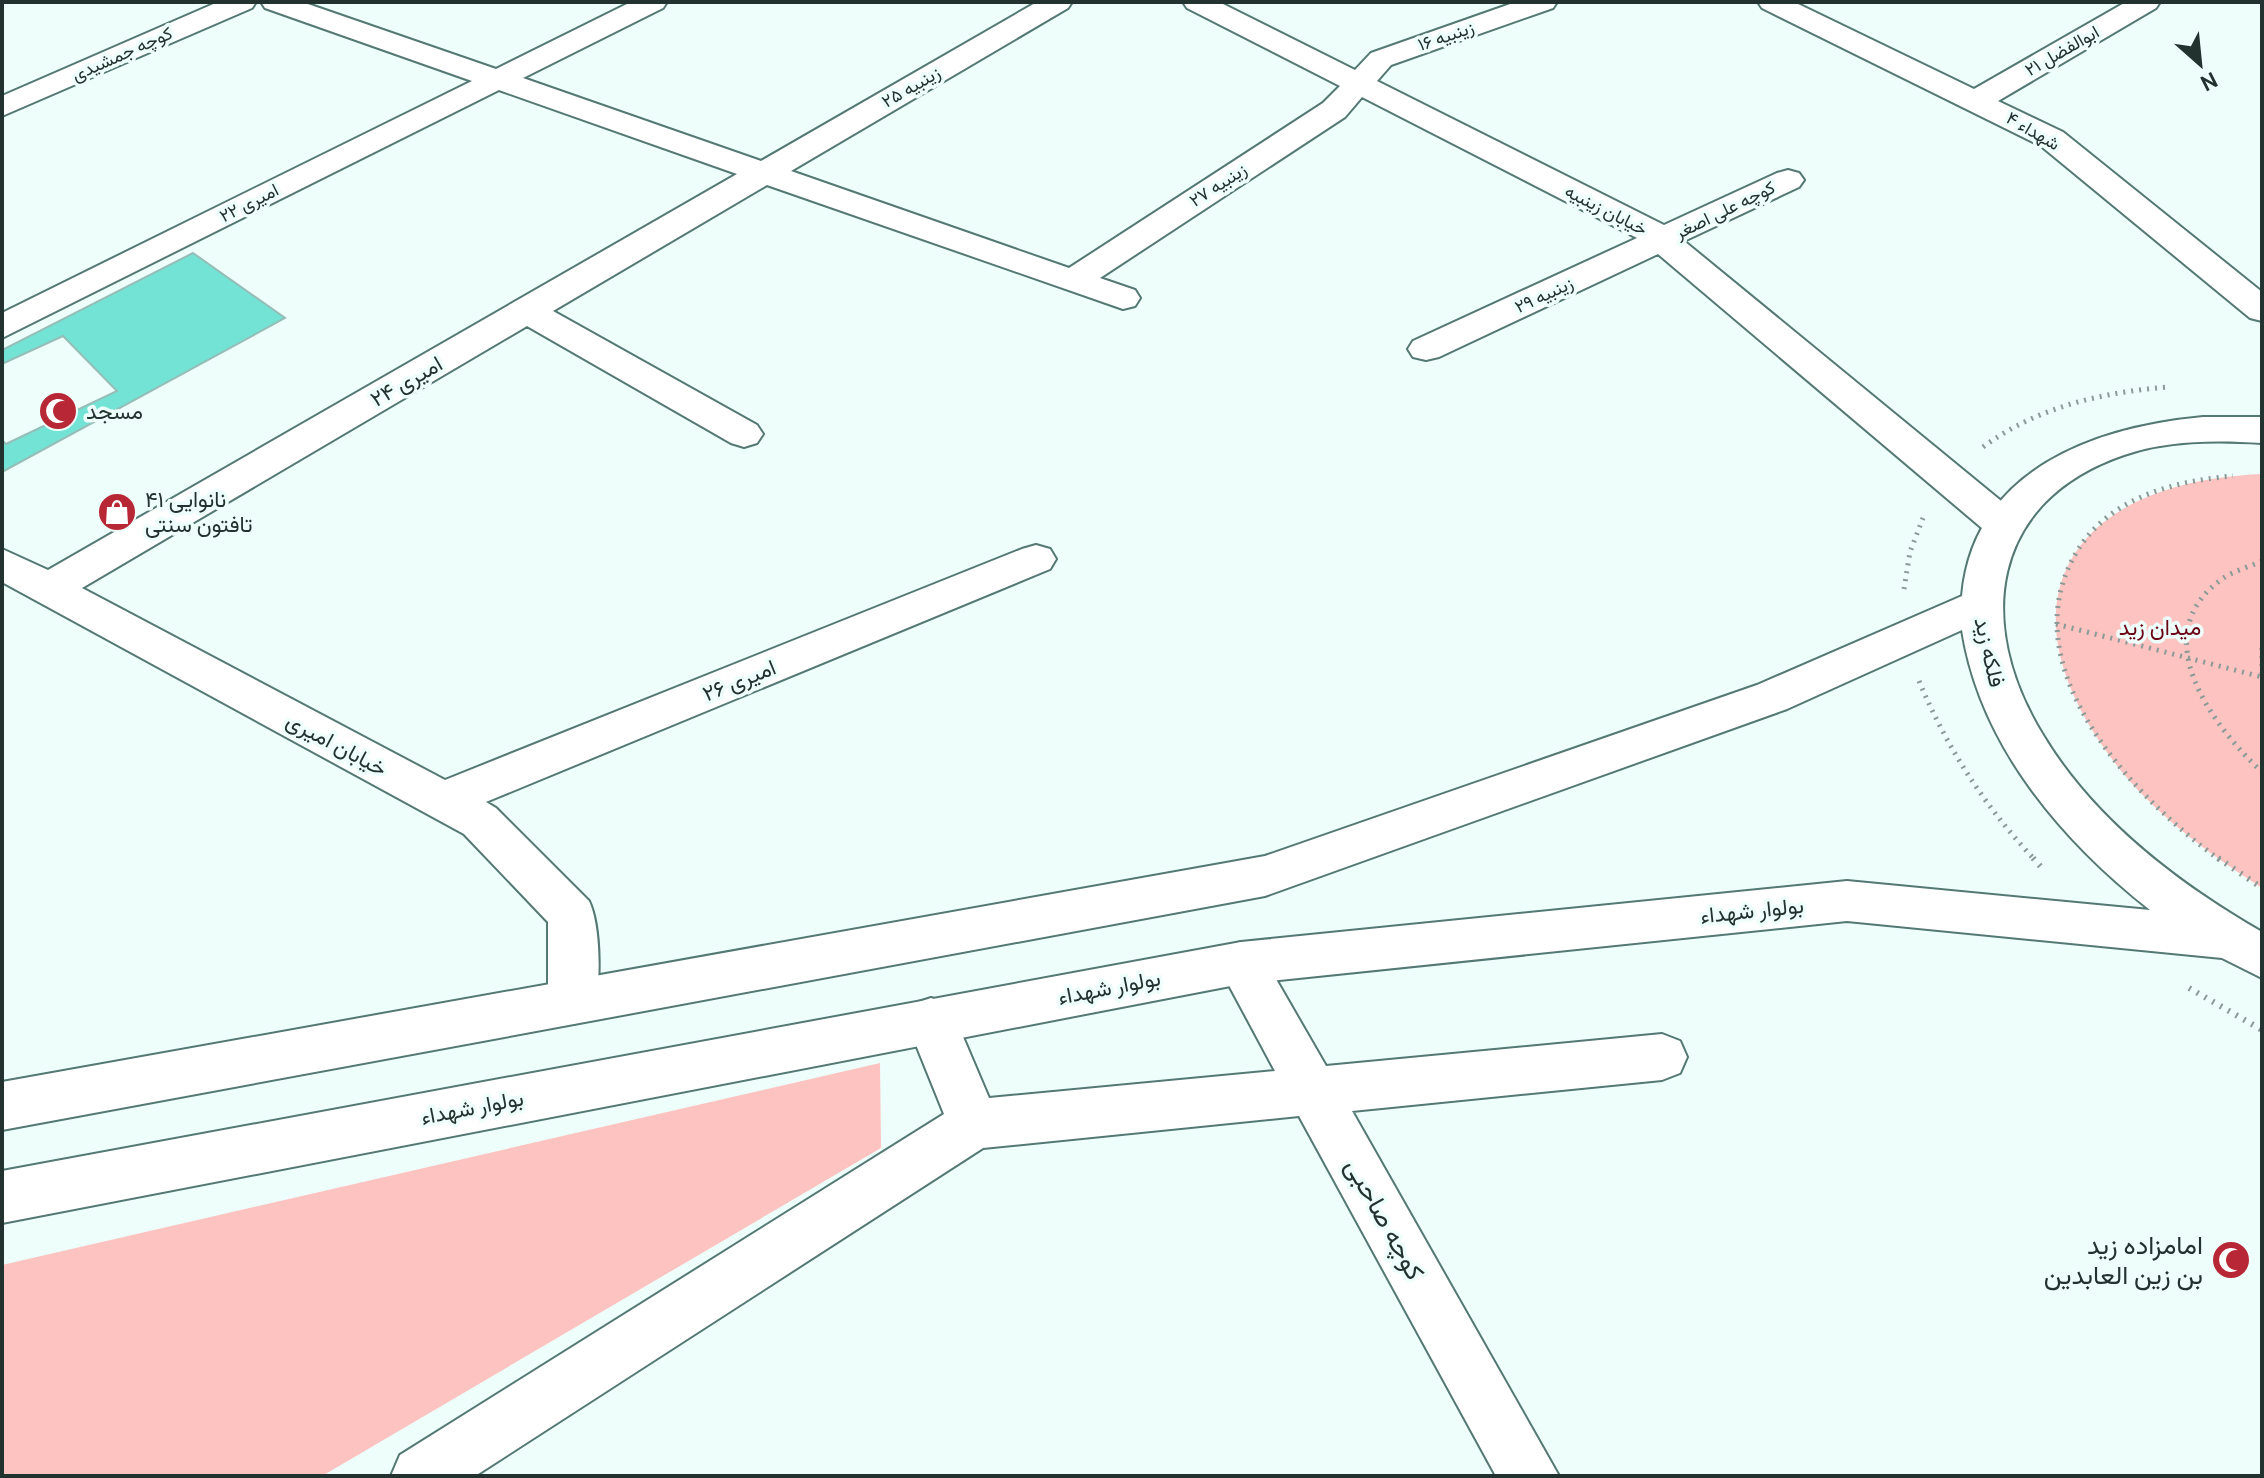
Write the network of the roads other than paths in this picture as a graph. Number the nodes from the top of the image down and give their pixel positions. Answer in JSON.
{"nodes":[{"id":1,"x":242,"y":2,"type":"edge"},
{"id":2,"x":275,"y":2,"type":"edge"},
{"id":3,"x":653,"y":2,"type":"edge"},
{"id":4,"x":1058,"y":2,"type":"edge"},
{"id":5,"x":1197,"y":2,"type":"edge"},
{"id":6,"x":1543,"y":2,"type":"edge"},
{"id":7,"x":1772,"y":2,"type":"edge"},
{"id":8,"x":2146,"y":2,"type":"edge"},
{"id":9,"x":497,"y":80,"type":"junction"},
{"id":10,"x":1358,"y":84,"type":"junction"},
{"id":11,"x":1978,"y":100,"type":"junction"},
{"id":12,"x":2,"y":107,"type":"edge"},
{"id":13,"x":763,"y":173,"type":"junction"},
{"id":14,"x":1788,"y":180,"type":"dead end"},
{"id":15,"x":1662,"y":240,"type":"junction"},
{"id":16,"x":1072,"y":281,"type":"junction"},
{"id":17,"x":1123,"y":298,"type":"dead end"},
{"id":18,"x":2260,"y":304,"type":"edge"},
{"id":19,"x":526,"y":311,"type":"junction"},
{"id":20,"x":2,"y":327,"type":"edge"},
{"id":21,"x":1426,"y":349,"type":"dead end"},
{"id":22,"x":2262,"y":430,"type":"edge"},
{"id":23,"x":744,"y":434,"type":"dead end"},
{"id":24,"x":2003,"y":524,"type":"junction"},
{"id":25,"x":1036,"y":559,"type":"dead end"},
{"id":26,"x":2,"y":564,"type":"edge"},
{"id":27,"x":48,"y":589,"type":"junction"},
{"id":28,"x":1979,"y":605,"type":"junction"},
{"id":29,"x":442,"y":801,"type":"junction"},
{"id":30,"x":2245,"y":947,"type":"edge"},
{"id":31,"x":1241,"y":963,"type":"junction"},
{"id":32,"x":573,"y":1002,"type":"junction"},
{"id":33,"x":931,"y":1020,"type":"junction"},
{"id":34,"x":1662,"y":1057,"type":"dead end"},
{"id":35,"x":1313,"y":1092,"type":"junction"},
{"id":36,"x":2,"y":1106,"type":"edge"},
{"id":37,"x":974,"y":1124,"type":"junction"},
{"id":38,"x":2,"y":1197,"type":"edge"},
{"id":39,"x":421,"y":1476,"type":"edge"},
{"id":40,"x":1529,"y":1476,"type":"edge"}],
"edges":[{"from":1,"to":12,"type":"street","name":"کوچه جمشیدی"},
{"from":2,"to":9,"type":"street"},
{"from":3,"to":9,"type":"street","name":"امیری ۲۲"},
{"from":4,"to":13,"type":"street","name":"زینبیه ۲۵"},
{"from":5,"to":10,"type":"street","name":"خیابان زینبیه"},
{"from":6,"to":10,"type":"street","name":"زینبیه ۱۶"},
{"from":7,"to":11,"type":"street","name":"شهداء ۴"},
{"from":8,"to":11,"type":"street","name":"ابوالفضل ۲۱"},
{"from":9,"to":13,"type":"street"},
{"from":9,"to":20,"type":"street","name":"امیری ۲۲"},
{"from":10,"to":15,"type":"street","name":"خیابان زینبیه"},
{"from":10,"to":16,"type":"street","name":"زینبیه ۲۷"},
{"from":11,"to":18,"type":"street","name":"شهداء ۴"},
{"from":13,"to":16,"type":"street"},
{"from":13,"to":19,"type":"street","name":"امیری ۲۴"},
{"from":14,"to":15,"type":"street","name":"کوچه علی اصغر"},
{"from":15,"to":21,"type":"street","name":"زینبیه ۲۹"},
{"from":15,"to":24,"type":"street","name":"خیابان زینبیه"},
{"from":16,"to":17,"type":"street"},
{"from":19,"to":23,"type":"street"},
{"from":19,"to":27,"type":"street","name":"امیری ۲۴"},
{"from":22,"to":24,"type":"street","name":"فلکه زید"},
{"from":24,"to":28,"type":"street","name":"فلکه زید"},
{"from":25,"to":29,"type":"street","name":"امیری ۲۶"},
{"from":26,"to":27,"type":"street","name":"خیابان امیری"},
{"from":27,"to":29,"type":"street","name":"خیابان امیری"},
{"from":28,"to":30,"type":"street","name":"فلکه زید"},
{"from":28,"to":32,"type":"street"},
{"from":29,"to":32,"type":"street","name":"خیابان امیری"},
{"from":30,"to":31,"type":"street","name":"بولوار شهداء"},
{"from":31,"to":33,"type":"street","name":"بولوار شهداء"},
{"from":31,"to":35,"type":"street","name":"کوچه صاحبی"},
{"from":32,"to":36,"type":"street"},
{"from":33,"to":37,"type":"street"},
{"from":33,"to":38,"type":"street","name":"بولوار شهداء"},
{"from":34,"to":35,"type":"street"},
{"from":35,"to":37,"type":"street"},
{"from":35,"to":40,"type":"street","name":"کوچه صاحبی"},
{"from":37,"to":39,"type":"street"}]}
